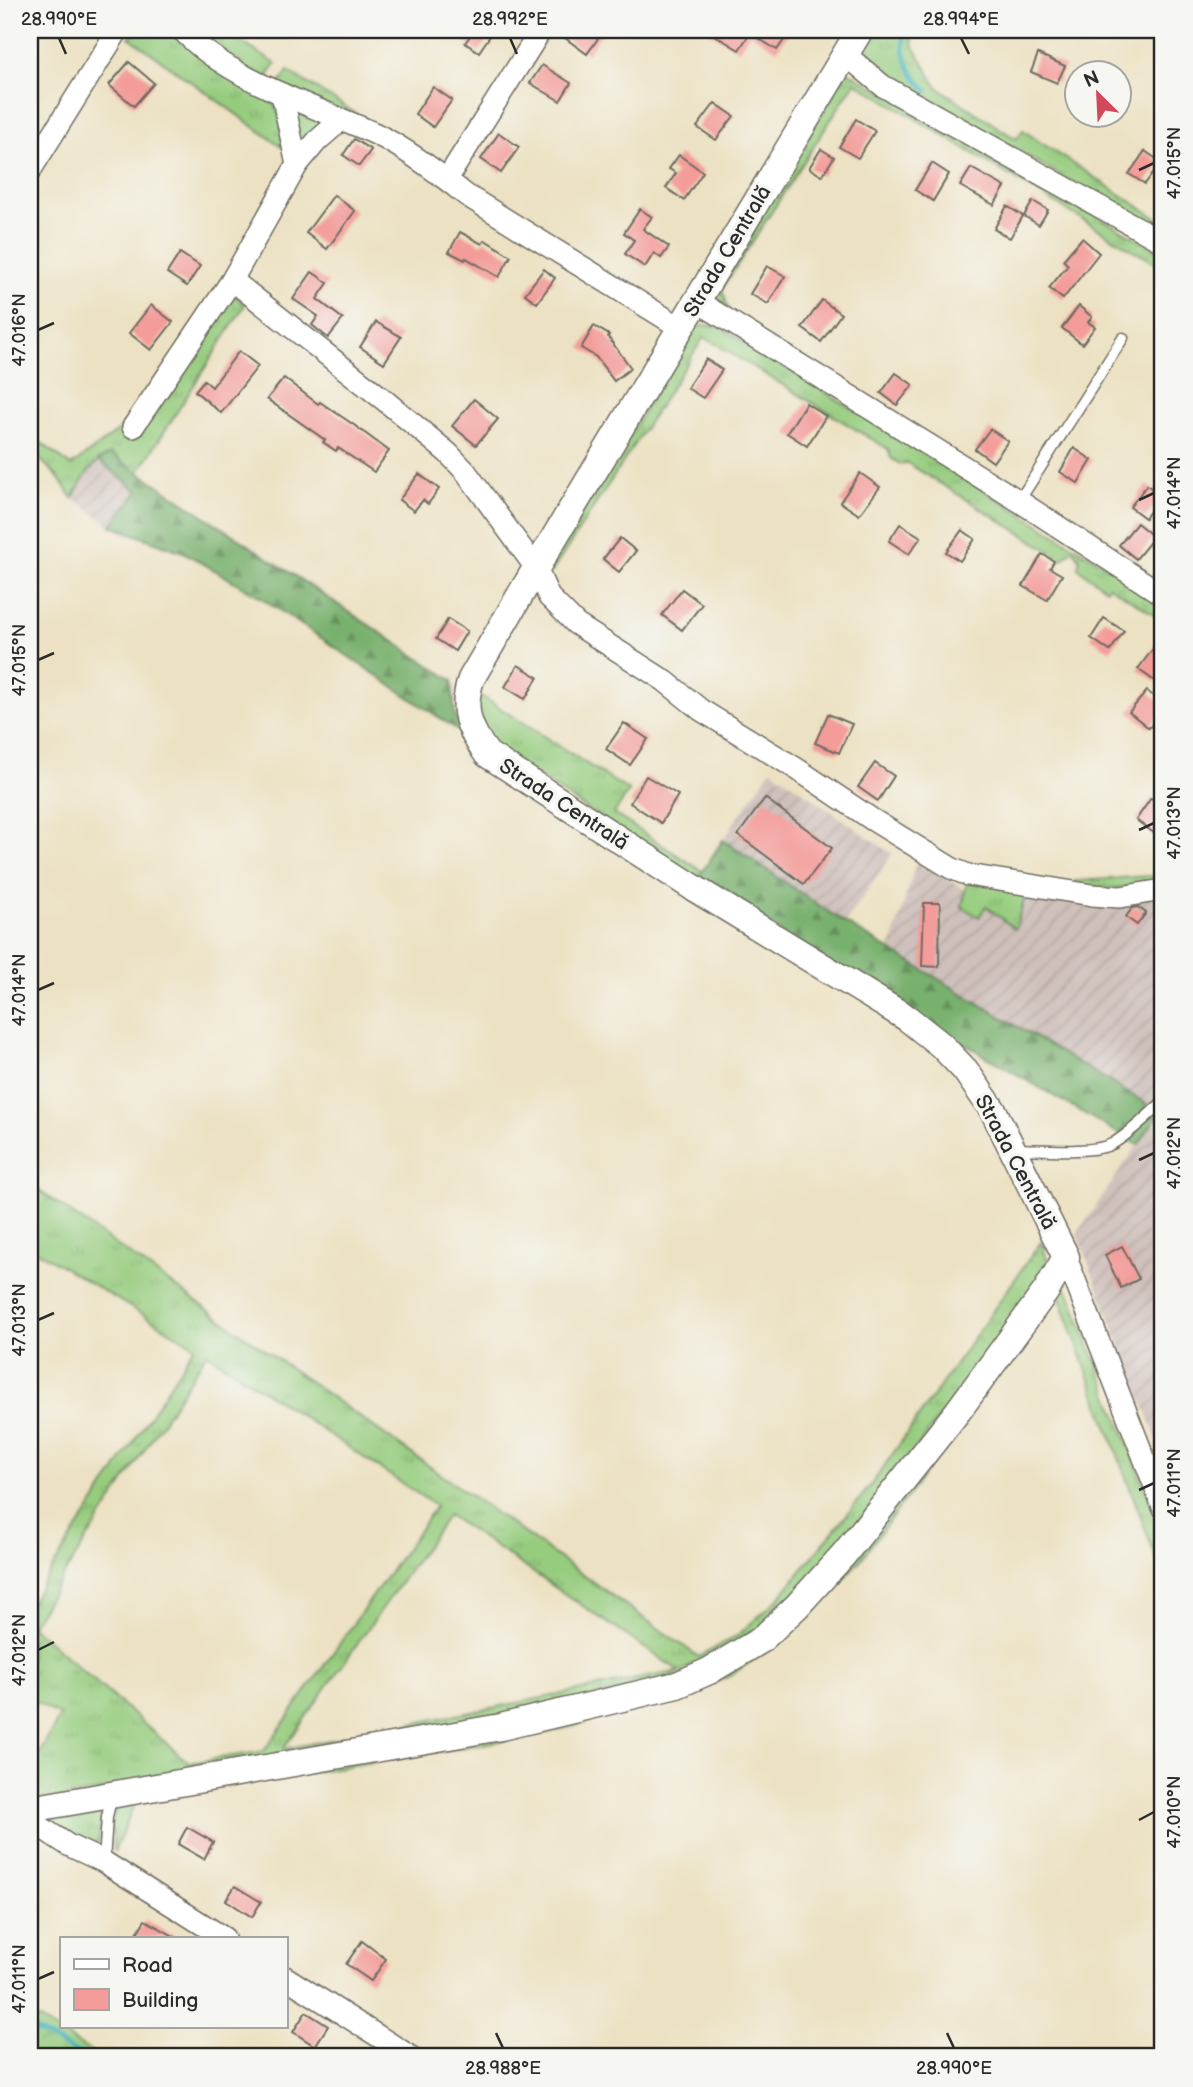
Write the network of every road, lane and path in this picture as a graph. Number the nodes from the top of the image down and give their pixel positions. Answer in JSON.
{"nodes":[{"id":1,"x":118,"y":30,"type":"edge"},
{"id":2,"x":182,"y":30,"type":"edge"},
{"id":3,"x":541,"y":30,"type":"edge"},
{"id":4,"x":860,"y":30,"type":"edge"},
{"id":5,"x":846,"y":55,"type":"junction"},
{"id":6,"x":282,"y":94,"type":"junction"},
{"id":7,"x":341,"y":121,"type":"junction"},
{"id":8,"x":297,"y":165,"type":"junction"},
{"id":9,"x":30,"y":171,"type":"edge"},
{"id":10,"x":447,"y":179,"type":"junction"},
{"id":11,"x":1163,"y":242,"type":"edge"},
{"id":12,"x":232,"y":280,"type":"junction"},
{"id":13,"x":697,"y":301,"type":"junction"},
{"id":14,"x":681,"y":328,"type":"junction"},
{"id":15,"x":1123,"y":338,"type":"dead end"},
{"id":16,"x":133,"y":427,"type":"dead end"},
{"id":17,"x":1019,"y":501,"type":"junction"},
{"id":18,"x":536,"y":568,"type":"junction"},
{"id":19,"x":1163,"y":594,"type":"edge"},
{"id":20,"x":1163,"y":890,"type":"edge"},
{"id":21,"x":1163,"y":1102,"type":"edge"},
{"id":22,"x":1013,"y":1149,"type":"junction"},
{"id":23,"x":1066,"y":1257,"type":"junction"},
{"id":24,"x":1163,"y":1507,"type":"edge"},
{"id":25,"x":113,"y":1793,"type":"junction"},
{"id":26,"x":30,"y":1809,"type":"edge"},
{"id":27,"x":30,"y":1820,"type":"edge"},
{"id":28,"x":104,"y":1862,"type":"junction"},
{"id":29,"x":222,"y":1937,"type":"edge"},
{"id":30,"x":287,"y":1979,"type":"edge"},
{"id":31,"x":411,"y":2057,"type":"edge"}],
"edges":[{"from":1,"to":9,"type":"street"},
{"from":2,"to":6,"type":"street"},
{"from":3,"to":10,"type":"street"},
{"from":4,"to":5,"type":"street","name":"Strada Centrală"},
{"from":5,"to":11,"type":"street"},
{"from":5,"to":13,"type":"street","name":"Strada Centrală"},
{"from":6,"to":7,"type":"street"},
{"from":6,"to":8,"type":"street"},
{"from":7,"to":8,"type":"street"},
{"from":7,"to":10,"type":"street"},
{"from":8,"to":12,"type":"street"},
{"from":10,"to":14,"type":"street"},
{"from":12,"to":16,"type":"street"},
{"from":12,"to":18,"type":"street"},
{"from":13,"to":14,"type":"street","name":"Strada Centrală"},
{"from":13,"to":17,"type":"street"},
{"from":14,"to":18,"type":"street","name":"Strada Centrală"},
{"from":15,"to":17,"type":"lane"},
{"from":17,"to":19,"type":"street"},
{"from":18,"to":20,"type":"street"},
{"from":18,"to":22,"type":"street","name":"Strada Centrală"},
{"from":21,"to":22,"type":"lane"},
{"from":22,"to":23,"type":"street","name":"Strada Centrală"},
{"from":23,"to":24,"type":"street","name":"Strada Centrală"},
{"from":23,"to":25,"type":"street"},
{"from":25,"to":26,"type":"street"},
{"from":25,"to":28,"type":"lane"},
{"from":27,"to":28,"type":"street"},
{"from":28,"to":29,"type":"street"},
{"from":30,"to":31,"type":"street"}]}
